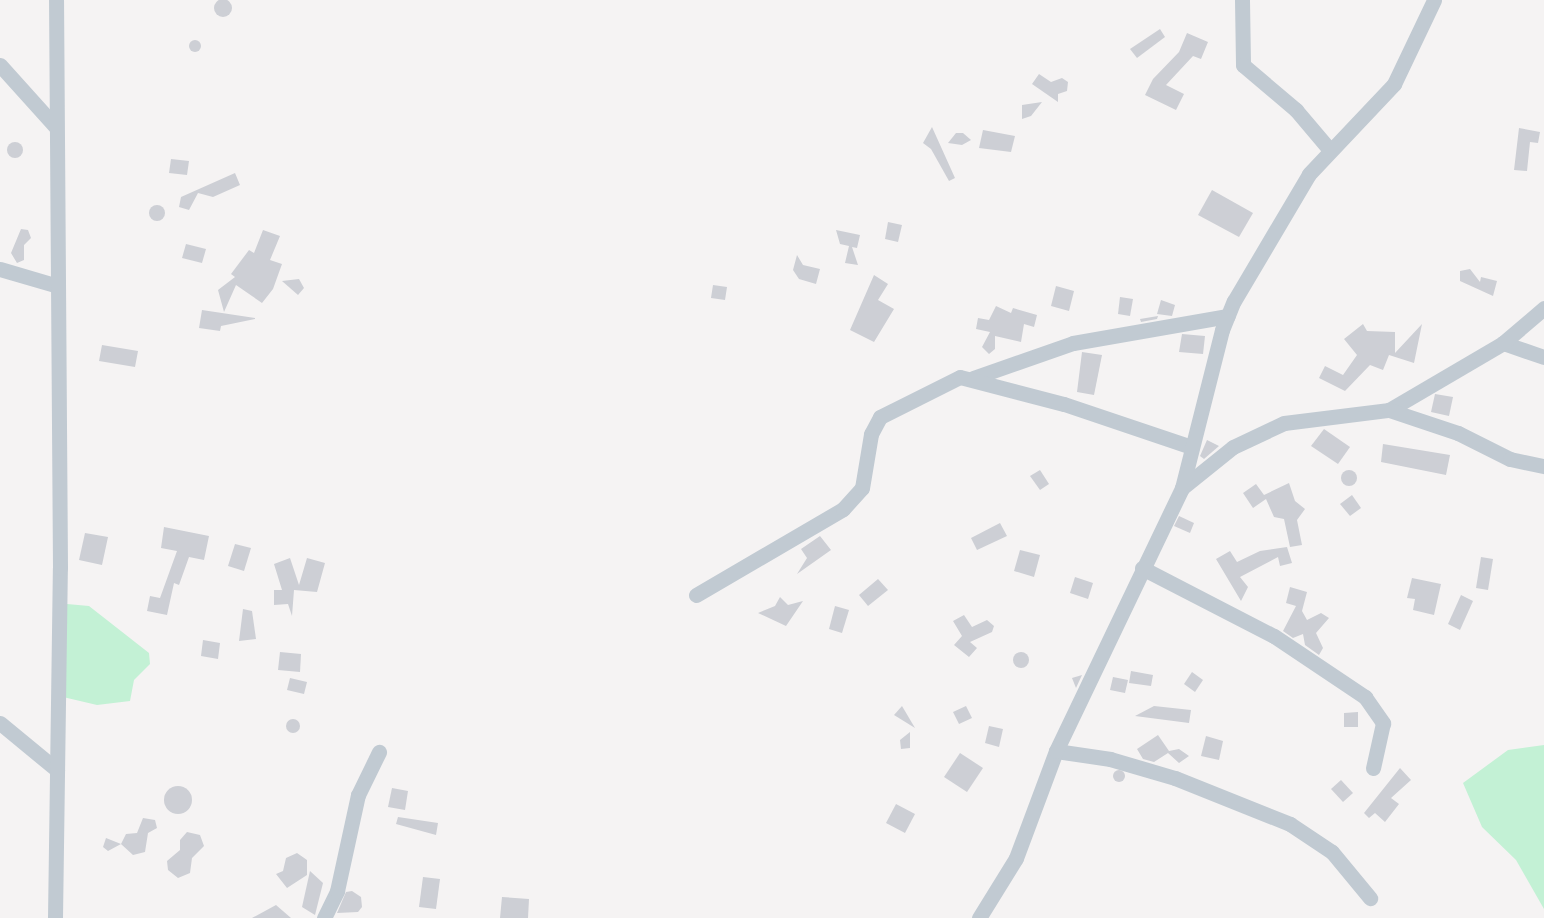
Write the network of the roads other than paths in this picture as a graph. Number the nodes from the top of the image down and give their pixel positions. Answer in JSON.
{"nodes":[{"id":1,"x":56,"y":0,"type":"edge"},
{"id":2,"x":1242,"y":0,"type":"edge"},
{"id":3,"x":1434,"y":0,"type":"edge"},
{"id":4,"x":0,"y":65,"type":"edge"},
{"id":5,"x":55,"y":126,"type":"junction"},
{"id":6,"x":1330,"y":149,"type":"junction"},
{"id":7,"x":0,"y":269,"type":"edge"},
{"id":8,"x":58,"y":286,"type":"junction"},
{"id":9,"x":1544,"y":308,"type":"edge"},
{"id":10,"x":1228,"y":316,"type":"junction"},
{"id":11,"x":1503,"y":343,"type":"junction"},
{"id":12,"x":1544,"y":357,"type":"edge"},
{"id":13,"x":972,"y":378,"type":"junction"},
{"id":14,"x":1389,"y":410,"type":"junction"},
{"id":15,"x":1192,"y":447,"type":"junction"},
{"id":16,"x":1544,"y":466,"type":"edge"},
{"id":17,"x":1182,"y":488,"type":"junction"},
{"id":18,"x":1142,"y":568,"type":"junction"},
{"id":19,"x":696,"y":594,"type":"dead end"},
{"id":20,"x":0,"y":723,"type":"edge"},
{"id":21,"x":1056,"y":751,"type":"junction"},
{"id":22,"x":379,"y":752,"type":"dead end"},
{"id":23,"x":1373,"y":768,"type":"dead end"},
{"id":24,"x":57,"y":770,"type":"junction"},
{"id":25,"x":1370,"y":898,"type":"dead end"},
{"id":26,"x":55,"y":918,"type":"edge"},
{"id":27,"x":324,"y":918,"type":"edge"},
{"id":28,"x":979,"y":918,"type":"edge"}],
"edges":[{"from":1,"to":5,"type":"street"},
{"from":2,"to":6,"type":"street"},
{"from":3,"to":6,"type":"street"},
{"from":4,"to":5,"type":"street"},
{"from":5,"to":8,"type":"street"},
{"from":6,"to":10,"type":"street"},
{"from":7,"to":8,"type":"street"},
{"from":8,"to":24,"type":"street"},
{"from":9,"to":11,"type":"street"},
{"from":10,"to":13,"type":"street"},
{"from":10,"to":15,"type":"street"},
{"from":11,"to":12,"type":"street"},
{"from":11,"to":14,"type":"street"},
{"from":13,"to":15,"type":"street"},
{"from":13,"to":19,"type":"street"},
{"from":14,"to":16,"type":"street"},
{"from":14,"to":17,"type":"street"},
{"from":15,"to":17,"type":"street"},
{"from":17,"to":18,"type":"street"},
{"from":18,"to":21,"type":"street"},
{"from":18,"to":23,"type":"street"},
{"from":20,"to":24,"type":"street"},
{"from":21,"to":25,"type":"street"},
{"from":21,"to":28,"type":"street"},
{"from":22,"to":27,"type":"street"},
{"from":24,"to":26,"type":"street"}]}
